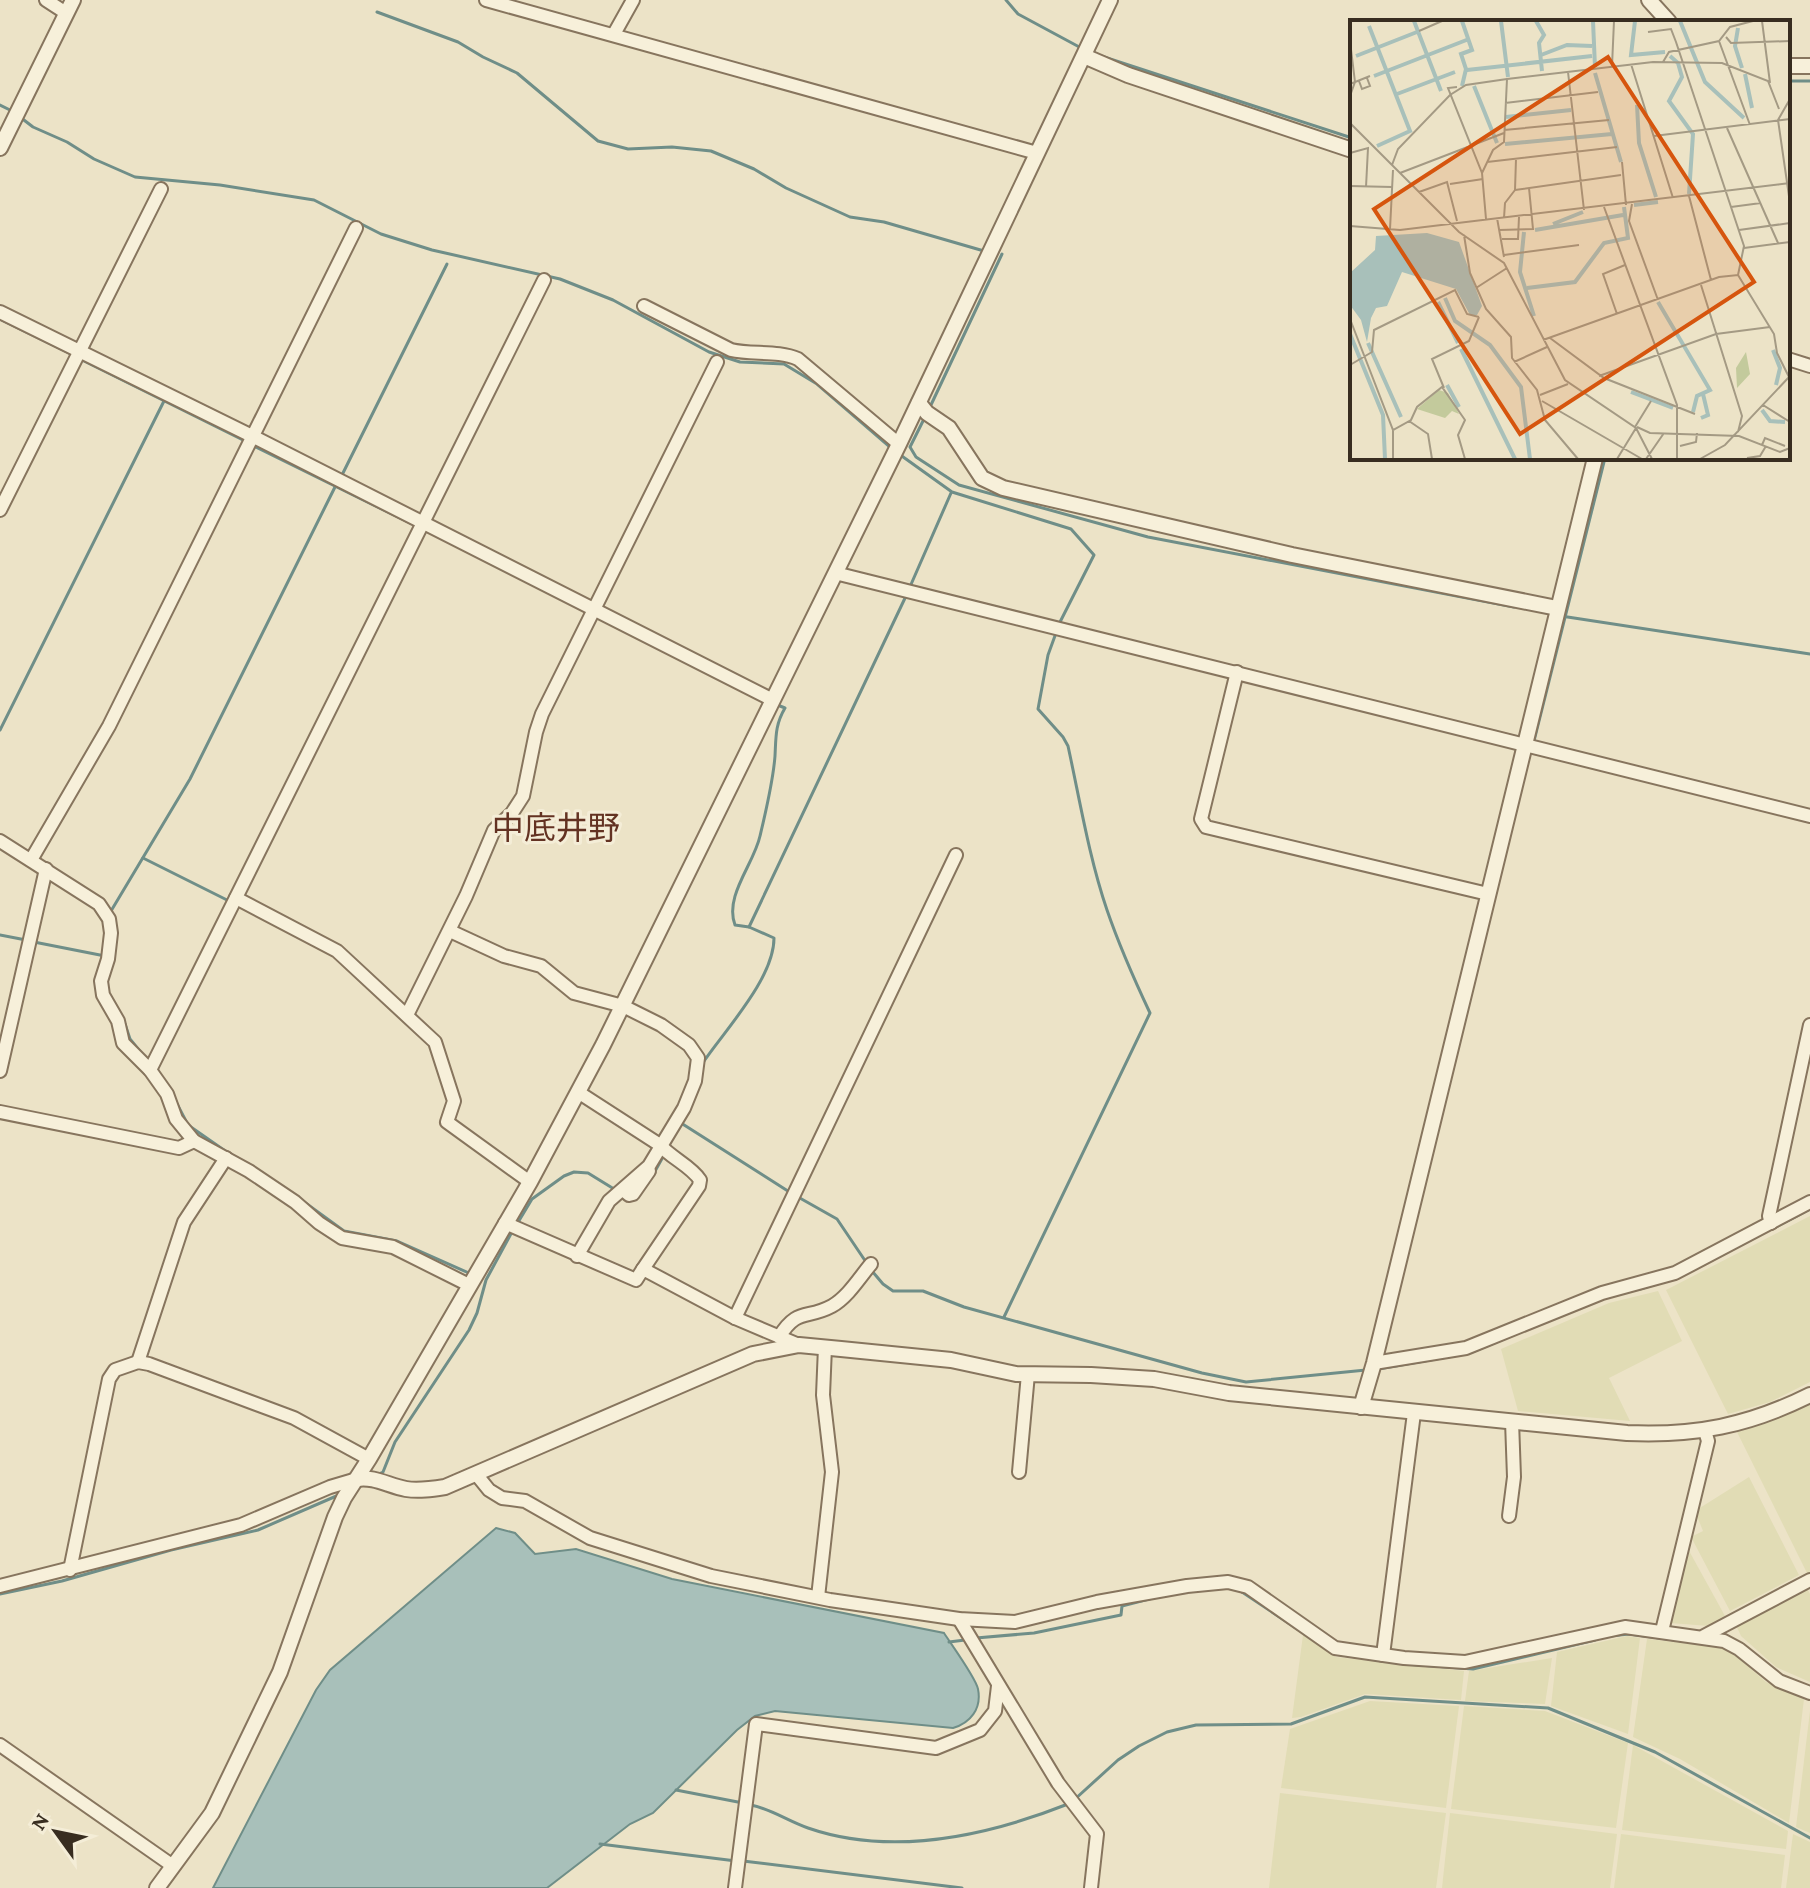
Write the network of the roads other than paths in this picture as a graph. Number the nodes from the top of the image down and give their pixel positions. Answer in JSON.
{"nodes":[{"id":1,"x":46,"y":0,"type":"edge"},
{"id":2,"x":486,"y":0,"type":"edge"},
{"id":3,"x":633,"y":0,"type":"edge"},
{"id":4,"x":1110,"y":0,"type":"edge"},
{"id":5,"x":1649,"y":0,"type":"edge"},
{"id":6,"x":69,"y":7,"type":"edge"},
{"id":7,"x":1667,"y":20,"type":"edge"},
{"id":8,"x":614,"y":34,"type":"junction"},
{"id":9,"x":1084,"y":56,"type":"junction"},
{"id":10,"x":0,"y":148,"type":"edge"},
{"id":11,"x":1350,"y":149,"type":"edge"},
{"id":12,"x":1037,"y":153,"type":"junction"},
{"id":13,"x":161,"y":189,"type":"dead end"},
{"id":14,"x":356,"y":228,"type":"dead end"},
{"id":15,"x":544,"y":280,"type":"dead end"},
{"id":16,"x":644,"y":306,"type":"dead end"},
{"id":17,"x":0,"y":312,"type":"edge"},
{"id":18,"x":79,"y":351,"type":"junction"},
{"id":19,"x":1790,"y":360,"type":"edge"},
{"id":20,"x":717,"y":362,"type":"dead end"},
{"id":21,"x":1810,"y":366,"type":"edge"},
{"id":22,"x":919,"y":403,"type":"junction"},
{"id":23,"x":254,"y":437,"type":"junction"},
{"id":24,"x":899,"y":444,"type":"junction"},
{"id":25,"x":1594,"y":460,"type":"edge"},
{"id":26,"x":0,"y":510,"type":"edge"},
{"id":27,"x":423,"y":524,"type":"junction"},
{"id":28,"x":835,"y":573,"type":"junction"},
{"id":29,"x":1557,"y":608,"type":"junction"},
{"id":30,"x":595,"y":611,"type":"junction"},
{"id":31,"x":1237,"y":672,"type":"junction"},
{"id":32,"x":773,"y":700,"type":"junction"},
{"id":33,"x":1524,"y":745,"type":"junction"},
{"id":34,"x":1810,"y":816,"type":"edge"},
{"id":35,"x":0,"y":841,"type":"edge"},
{"id":36,"x":956,"y":855,"type":"dead end"},
{"id":37,"x":31,"y":860,"type":"junction"},
{"id":38,"x":46,"y":869,"type":"junction"},
{"id":39,"x":1488,"y":894,"type":"junction"},
{"id":40,"x":236,"y":898,"type":"junction"},
{"id":41,"x":450,"y":931,"type":"junction"},
{"id":42,"x":623,"y":1006,"type":"junction"},
{"id":43,"x":407,"y":1015,"type":"junction"},
{"id":44,"x":1810,"y":1025,"type":"edge"},
{"id":45,"x":150,"y":1070,"type":"junction"},
{"id":46,"x":0,"y":1071,"type":"edge"},
{"id":47,"x":578,"y":1092,"type":"junction"},
{"id":48,"x":0,"y":1112,"type":"edge"},
{"id":49,"x":194,"y":1141,"type":"junction"},
{"id":50,"x":660,"y":1145,"type":"junction"},
{"id":51,"x":226,"y":1158,"type":"junction"},
{"id":52,"x":530,"y":1182,"type":"junction"},
{"id":53,"x":1810,"y":1202,"type":"edge"},
{"id":54,"x":505,"y":1223,"type":"junction"},
{"id":55,"x":1771,"y":1223,"type":"junction"},
{"id":56,"x":577,"y":1256,"type":"junction"},
{"id":57,"x":871,"y":1264,"type":"dead end"},
{"id":58,"x":643,"y":1269,"type":"junction"},
{"id":59,"x":469,"y":1285,"type":"junction"},
{"id":60,"x":735,"y":1318,"type":"junction"},
{"id":61,"x":779,"y":1337,"type":"junction"},
{"id":62,"x":799,"y":1345,"type":"junction"},
{"id":63,"x":825,"y":1347,"type":"junction"},
{"id":64,"x":138,"y":1362,"type":"junction"},
{"id":65,"x":1374,"y":1363,"type":"junction"},
{"id":66,"x":1028,"y":1374,"type":"junction"},
{"id":67,"x":1810,"y":1395,"type":"edge"},
{"id":68,"x":1361,"y":1407,"type":"junction"},
{"id":69,"x":1414,"y":1413,"type":"junction"},
{"id":70,"x":1512,"y":1421,"type":"junction"},
{"id":71,"x":1705,"y":1431,"type":"junction"},
{"id":72,"x":369,"y":1459,"type":"junction"},
{"id":73,"x":1019,"y":1472,"type":"dead end"},
{"id":74,"x":476,"y":1474,"type":"junction"},
{"id":75,"x":357,"y":1479,"type":"junction"},
{"id":76,"x":1509,"y":1516,"type":"dead end"},
{"id":77,"x":70,"y":1570,"type":"junction"},
{"id":78,"x":1810,"y":1580,"type":"edge"},
{"id":79,"x":0,"y":1586,"type":"edge"},
{"id":80,"x":818,"y":1597,"type":"junction"},
{"id":81,"x":959,"y":1619,"type":"junction"},
{"id":82,"x":1662,"y":1631,"type":"junction"},
{"id":83,"x":1704,"y":1636,"type":"junction"},
{"id":84,"x":1383,"y":1655,"type":"junction"},
{"id":85,"x":998,"y":1686,"type":"junction"},
{"id":86,"x":1810,"y":1693,"type":"edge"},
{"id":87,"x":0,"y":1745,"type":"edge"},
{"id":88,"x":173,"y":1866,"type":"junction"},
{"id":89,"x":157,"y":1888,"type":"edge"},
{"id":90,"x":735,"y":1888,"type":"edge"},
{"id":91,"x":1091,"y":1888,"type":"edge"}],
"edges":[{"from":1,"to":6,"type":"street"},
{"from":2,"to":8,"type":"street"},
{"from":3,"to":8,"type":"street"},
{"from":4,"to":9,"type":"street"},
{"from":5,"to":7,"type":"street"},
{"from":6,"to":10,"type":"street"},
{"from":8,"to":12,"type":"street"},
{"from":9,"to":11,"type":"street"},
{"from":9,"to":12,"type":"street"},
{"from":12,"to":22,"type":"street"},
{"from":13,"to":18,"type":"street"},
{"from":14,"to":23,"type":"street"},
{"from":15,"to":27,"type":"street"},
{"from":16,"to":24,"type":"street"},
{"from":17,"to":18,"type":"street"},
{"from":18,"to":23,"type":"street"},
{"from":18,"to":26,"type":"street"},
{"from":19,"to":21,"type":"street"},
{"from":20,"to":30,"type":"street"},
{"from":22,"to":24,"type":"street"},
{"from":22,"to":29,"type":"street"},
{"from":23,"to":27,"type":"street"},
{"from":23,"to":37,"type":"street"},
{"from":24,"to":28,"type":"street"},
{"from":25,"to":29,"type":"street"},
{"from":27,"to":30,"type":"street"},
{"from":27,"to":40,"type":"street"},
{"from":28,"to":31,"type":"street"},
{"from":28,"to":32,"type":"street"},
{"from":29,"to":33,"type":"street"},
{"from":30,"to":32,"type":"street"},
{"from":30,"to":41,"type":"street"},
{"from":31,"to":33,"type":"street"},
{"from":31,"to":39,"type":"street"},
{"from":32,"to":42,"type":"street"},
{"from":33,"to":34,"type":"street"},
{"from":33,"to":39,"type":"street"},
{"from":35,"to":37,"type":"street"},
{"from":36,"to":60,"type":"street"},
{"from":37,"to":38,"type":"street"},
{"from":38,"to":45,"type":"street"},
{"from":38,"to":46,"type":"street"},
{"from":39,"to":65,"type":"street"},
{"from":40,"to":43,"type":"street"},
{"from":40,"to":45,"type":"street"},
{"from":41,"to":42,"type":"street"},
{"from":41,"to":43,"type":"street"},
{"from":42,"to":47,"type":"street"},
{"from":42,"to":50,"type":"street"},
{"from":43,"to":52,"type":"street"},
{"from":44,"to":55,"type":"street"},
{"from":45,"to":49,"type":"street"},
{"from":47,"to":50,"type":"street"},
{"from":47,"to":52,"type":"street"},
{"from":48,"to":49,"type":"street"},
{"from":49,"to":51,"type":"street"},
{"from":50,"to":56,"type":"street"},
{"from":50,"to":58,"type":"street"},
{"from":51,"to":59,"type":"street"},
{"from":51,"to":64,"type":"street"},
{"from":52,"to":54,"type":"street"},
{"from":53,"to":55,"type":"street"},
{"from":54,"to":56,"type":"street"},
{"from":54,"to":59,"type":"street"},
{"from":55,"to":65,"type":"street"},
{"from":56,"to":58,"type":"street"},
{"from":57,"to":61,"type":"street"},
{"from":58,"to":60,"type":"street"},
{"from":59,"to":72,"type":"street"},
{"from":60,"to":61,"type":"street"},
{"from":61,"to":62,"type":"street"},
{"from":62,"to":63,"type":"street"},
{"from":62,"to":74,"type":"street"},
{"from":63,"to":66,"type":"street"},
{"from":63,"to":80,"type":"street"},
{"from":64,"to":72,"type":"street"},
{"from":64,"to":77,"type":"street"},
{"from":65,"to":68,"type":"street"},
{"from":66,"to":68,"type":"street"},
{"from":66,"to":73,"type":"street"},
{"from":67,"to":71,"type":"street"},
{"from":68,"to":69,"type":"street"},
{"from":69,"to":70,"type":"street"},
{"from":69,"to":84,"type":"street"},
{"from":70,"to":71,"type":"street"},
{"from":70,"to":76,"type":"street"},
{"from":71,"to":82,"type":"street"},
{"from":72,"to":75,"type":"street"},
{"from":74,"to":75,"type":"street"},
{"from":74,"to":80,"type":"street"},
{"from":75,"to":77,"type":"street"},
{"from":75,"to":88,"type":"street"},
{"from":77,"to":79,"type":"street"},
{"from":78,"to":83,"type":"street"},
{"from":80,"to":81,"type":"street"},
{"from":81,"to":84,"type":"street"},
{"from":81,"to":85,"type":"street"},
{"from":82,"to":83,"type":"street"},
{"from":82,"to":84,"type":"street"},
{"from":83,"to":86,"type":"street"},
{"from":85,"to":90,"type":"street"},
{"from":85,"to":91,"type":"street"},
{"from":87,"to":88,"type":"street"},
{"from":88,"to":89,"type":"street"}]}
